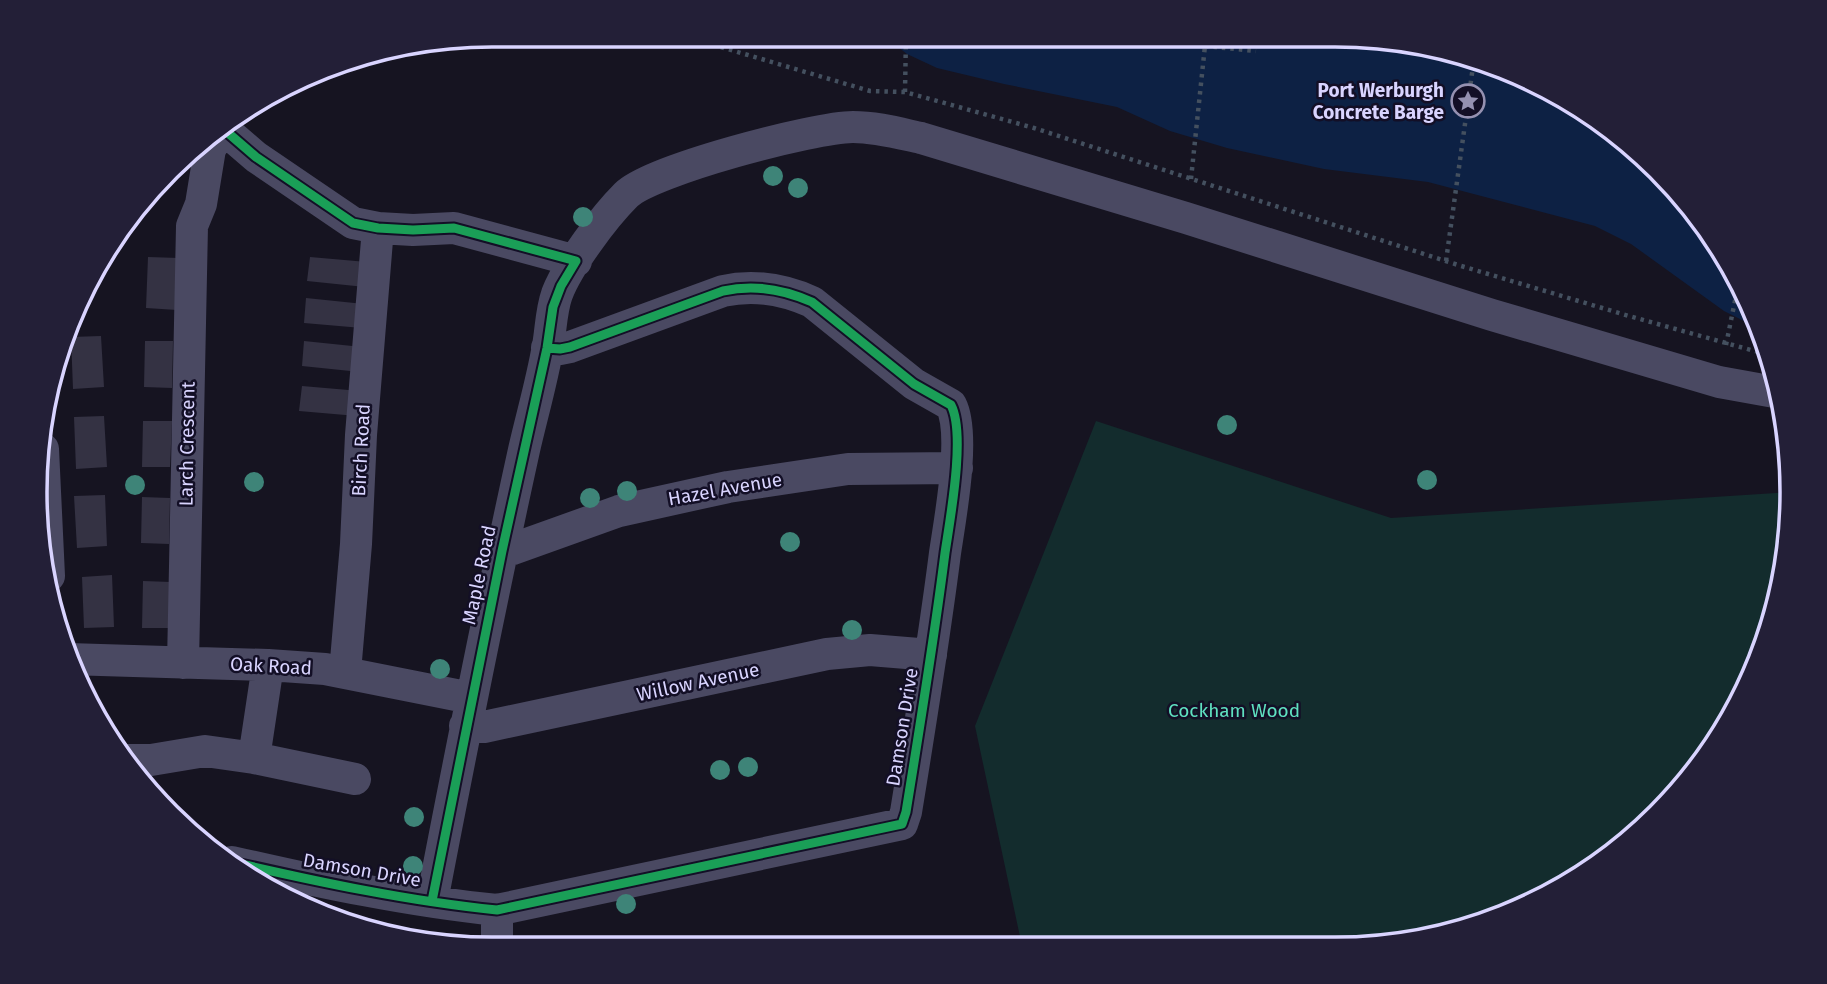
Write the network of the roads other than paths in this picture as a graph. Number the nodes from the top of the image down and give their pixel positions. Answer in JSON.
{"nodes":[{"id":1,"x":229,"y":133,"type":"edge"},
{"id":2,"x":211,"y":148,"type":"edge"},
{"id":3,"x":378,"y":228,"type":"junction"},
{"id":4,"x":576,"y":261,"type":"junction"},
{"id":5,"x":547,"y":348,"type":"junction"},
{"id":6,"x":1768,"y":391,"type":"edge"},
{"id":7,"x":957,"y":468,"type":"junction"},
{"id":8,"x":502,"y":551,"type":"junction"},
{"id":9,"x":932,"y":654,"type":"junction"},
{"id":10,"x":80,"y":659,"type":"edge"},
{"id":11,"x":183,"y":663,"type":"junction"},
{"id":12,"x":268,"y":665,"type":"junction"},
{"id":13,"x":345,"y":672,"type":"junction"},
{"id":14,"x":468,"y":712,"type":"junction"},
{"id":15,"x":254,"y":758,"type":"junction"},
{"id":16,"x":137,"y":760,"type":"edge"},
{"id":17,"x":355,"y":779,"type":"dead end"},
{"id":18,"x":293,"y":888,"type":"edge"},
{"id":19,"x":432,"y":901,"type":"junction"},
{"id":20,"x":497,"y":910,"type":"junction"},
{"id":21,"x":497,"y":937,"type":"edge"}],
"edges":[{"from":1,"to":3,"type":"street"},
{"from":2,"to":11,"type":"street","name":"Larch Crescent"},
{"from":3,"to":4,"type":"street"},
{"from":3,"to":13,"type":"street","name":"Birch Road"},
{"from":4,"to":5,"type":"street","name":"Maple Road"},
{"from":4,"to":6,"type":"street","name":"Maple Road"},
{"from":5,"to":7,"type":"street","name":"Damson Drive"},
{"from":5,"to":8,"type":"street","name":"Maple Road"},
{"from":7,"to":8,"type":"street","name":"Hazel Avenue"},
{"from":7,"to":9,"type":"street","name":"Damson Drive"},
{"from":8,"to":14,"type":"street","name":"Maple Road"},
{"from":9,"to":14,"type":"street","name":"Willow Avenue"},
{"from":9,"to":20,"type":"street","name":"Damson Drive"},
{"from":10,"to":11,"type":"street","name":"Oak Road"},
{"from":11,"to":12,"type":"street","name":"Oak Road"},
{"from":12,"to":13,"type":"street","name":"Oak Road"},
{"from":12,"to":15,"type":"street"},
{"from":13,"to":14,"type":"street","name":"Oak Road"},
{"from":14,"to":19,"type":"street","name":"Maple Road"},
{"from":15,"to":16,"type":"street"},
{"from":15,"to":17,"type":"street"},
{"from":18,"to":19,"type":"street","name":"Damson Drive"},
{"from":19,"to":20,"type":"street","name":"Damson Drive"},
{"from":20,"to":21,"type":"street"}]}
